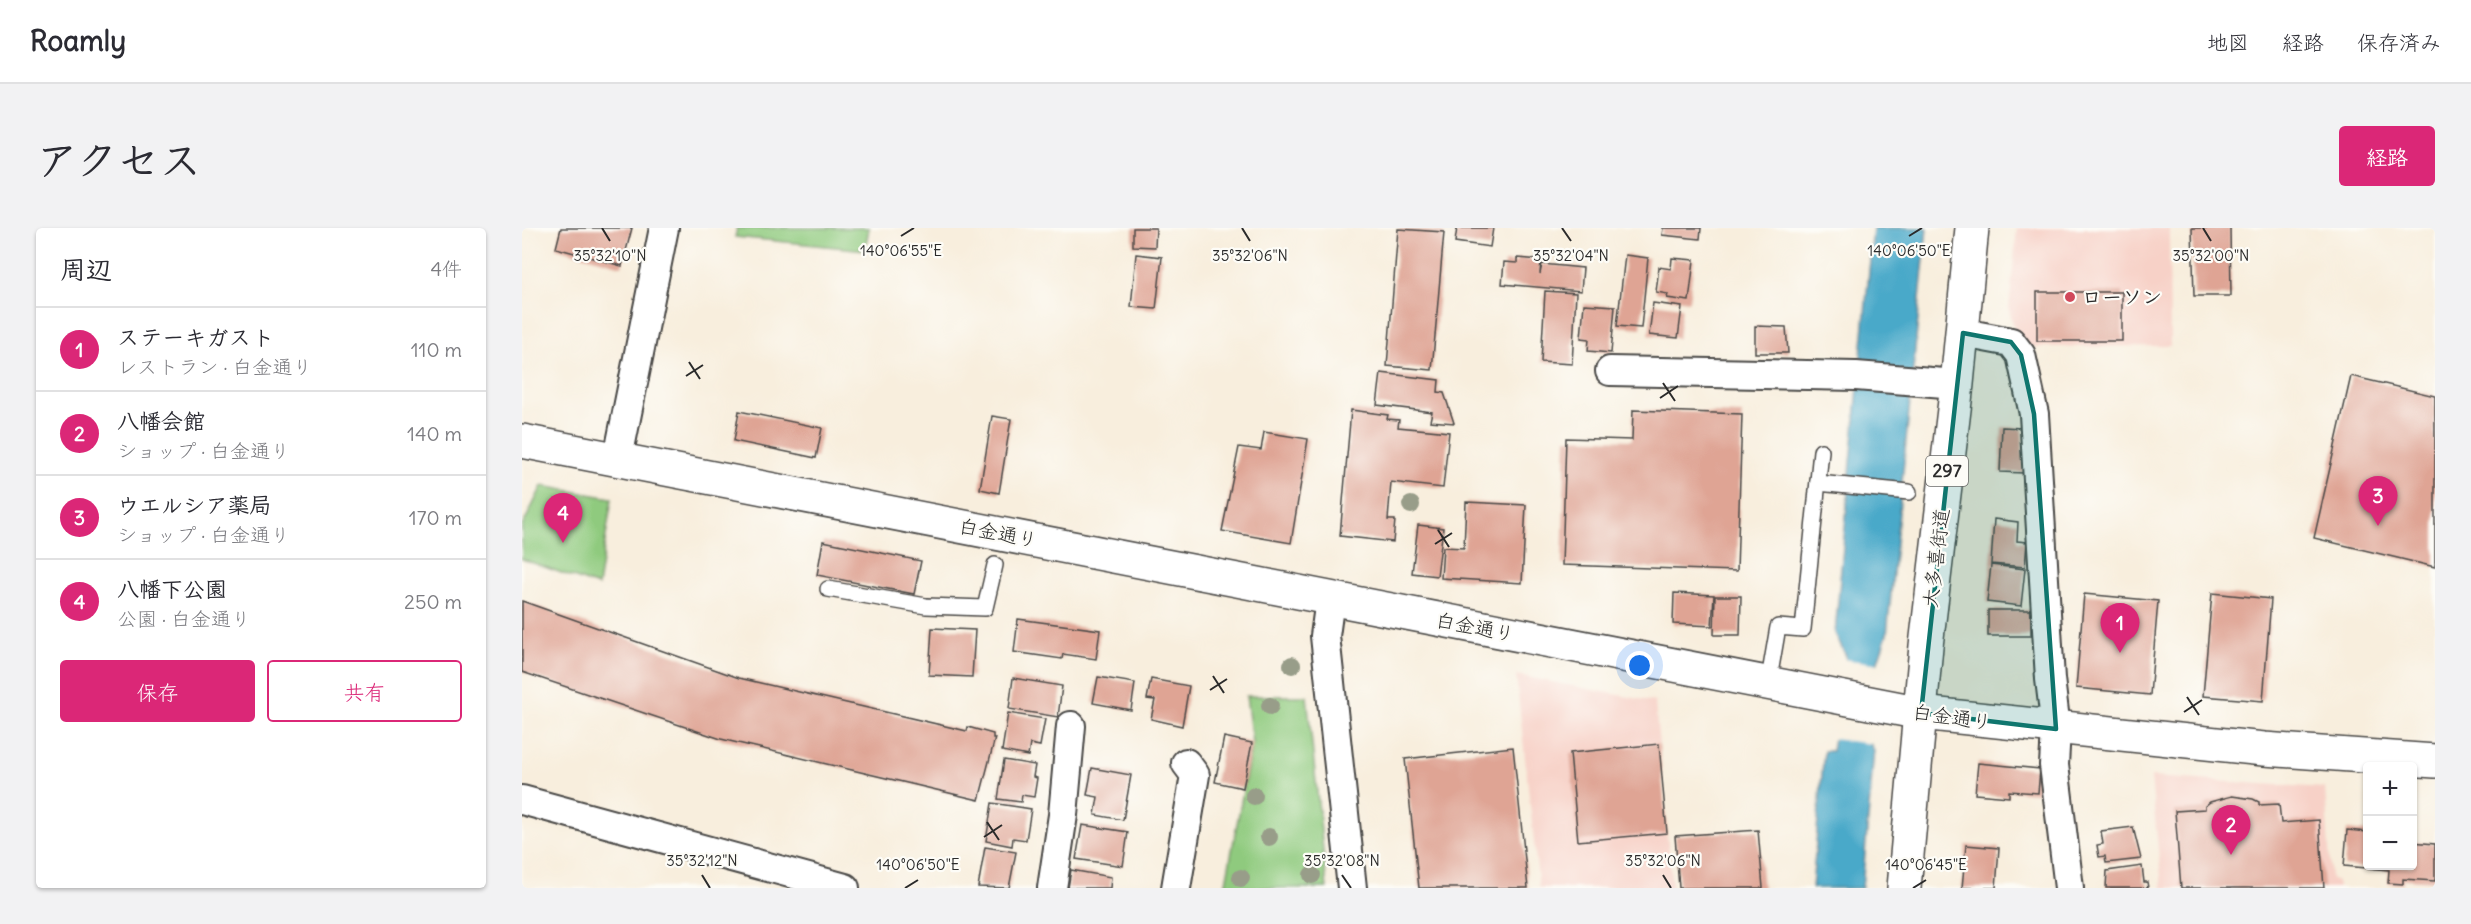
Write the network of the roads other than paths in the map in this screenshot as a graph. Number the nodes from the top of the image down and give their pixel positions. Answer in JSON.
{"nodes":[{"id":1,"x":664,"y":228,"type":"edge"},
{"id":2,"x":1972,"y":228,"type":"edge"},
{"id":3,"x":1963,"y":333,"type":"junction"},
{"id":4,"x":1610,"y":371,"type":"dead end"},
{"id":5,"x":1958,"y":384,"type":"junction"},
{"id":6,"x":524,"y":445,"type":"edge"},
{"id":7,"x":1821,"y":451,"type":"dead end"},
{"id":8,"x":618,"y":458,"type":"junction"},
{"id":9,"x":1818,"y":483,"type":"junction"},
{"id":10,"x":1906,"y":492,"type":"dead end"},
{"id":11,"x":995,"y":565,"type":"dead end"},
{"id":12,"x":828,"y":589,"type":"dead end"},
{"id":13,"x":1330,"y":599,"type":"junction"},
{"id":14,"x":1768,"y":685,"type":"junction"},
{"id":15,"x":1921,"y":713,"type":"junction"},
{"id":16,"x":1071,"y":726,"type":"dead end"},
{"id":17,"x":2056,"y":729,"type":"junction"},
{"id":18,"x":2435,"y":761,"type":"edge"},
{"id":19,"x":1186,"y":763,"type":"dead end"},
{"id":20,"x":522,"y":800,"type":"edge"},
{"id":21,"x":845,"y":888,"type":"edge"},
{"id":22,"x":1052,"y":888,"type":"edge"},
{"id":23,"x":1176,"y":888,"type":"edge"},
{"id":24,"x":1352,"y":888,"type":"edge"},
{"id":25,"x":1904,"y":888,"type":"edge"},
{"id":26,"x":2069,"y":888,"type":"edge"}],
"edges":[{"from":1,"to":8,"type":"street"},
{"from":2,"to":3,"type":"main road","name":"大多喜街道","number":"297"},
{"from":3,"to":5,"type":"main road","name":"大多喜街道","number":"297"},
{"from":3,"to":17,"type":"street"},
{"from":4,"to":5,"type":"street"},
{"from":5,"to":15,"type":"main road","name":"大多喜街道","number":"297"},
{"from":6,"to":8,"type":"main road","name":"白金通り"},
{"from":7,"to":9,"type":"lane"},
{"from":8,"to":13,"type":"main road","name":"白金通り"},
{"from":9,"to":10,"type":"lane"},
{"from":9,"to":14,"type":"lane"},
{"from":11,"to":12,"type":"lane"},
{"from":13,"to":14,"type":"main road","name":"白金通り"},
{"from":13,"to":24,"type":"street"},
{"from":14,"to":15,"type":"main road","name":"白金通り"},
{"from":15,"to":17,"type":"main road","name":"白金通り"},
{"from":15,"to":25,"type":"main road","name":"大多喜街道","number":"297"},
{"from":16,"to":22,"type":"street"},
{"from":17,"to":18,"type":"main road","name":"白金通り"},
{"from":17,"to":26,"type":"street"},
{"from":19,"to":23,"type":"street"},
{"from":20,"to":21,"type":"street"}]}
